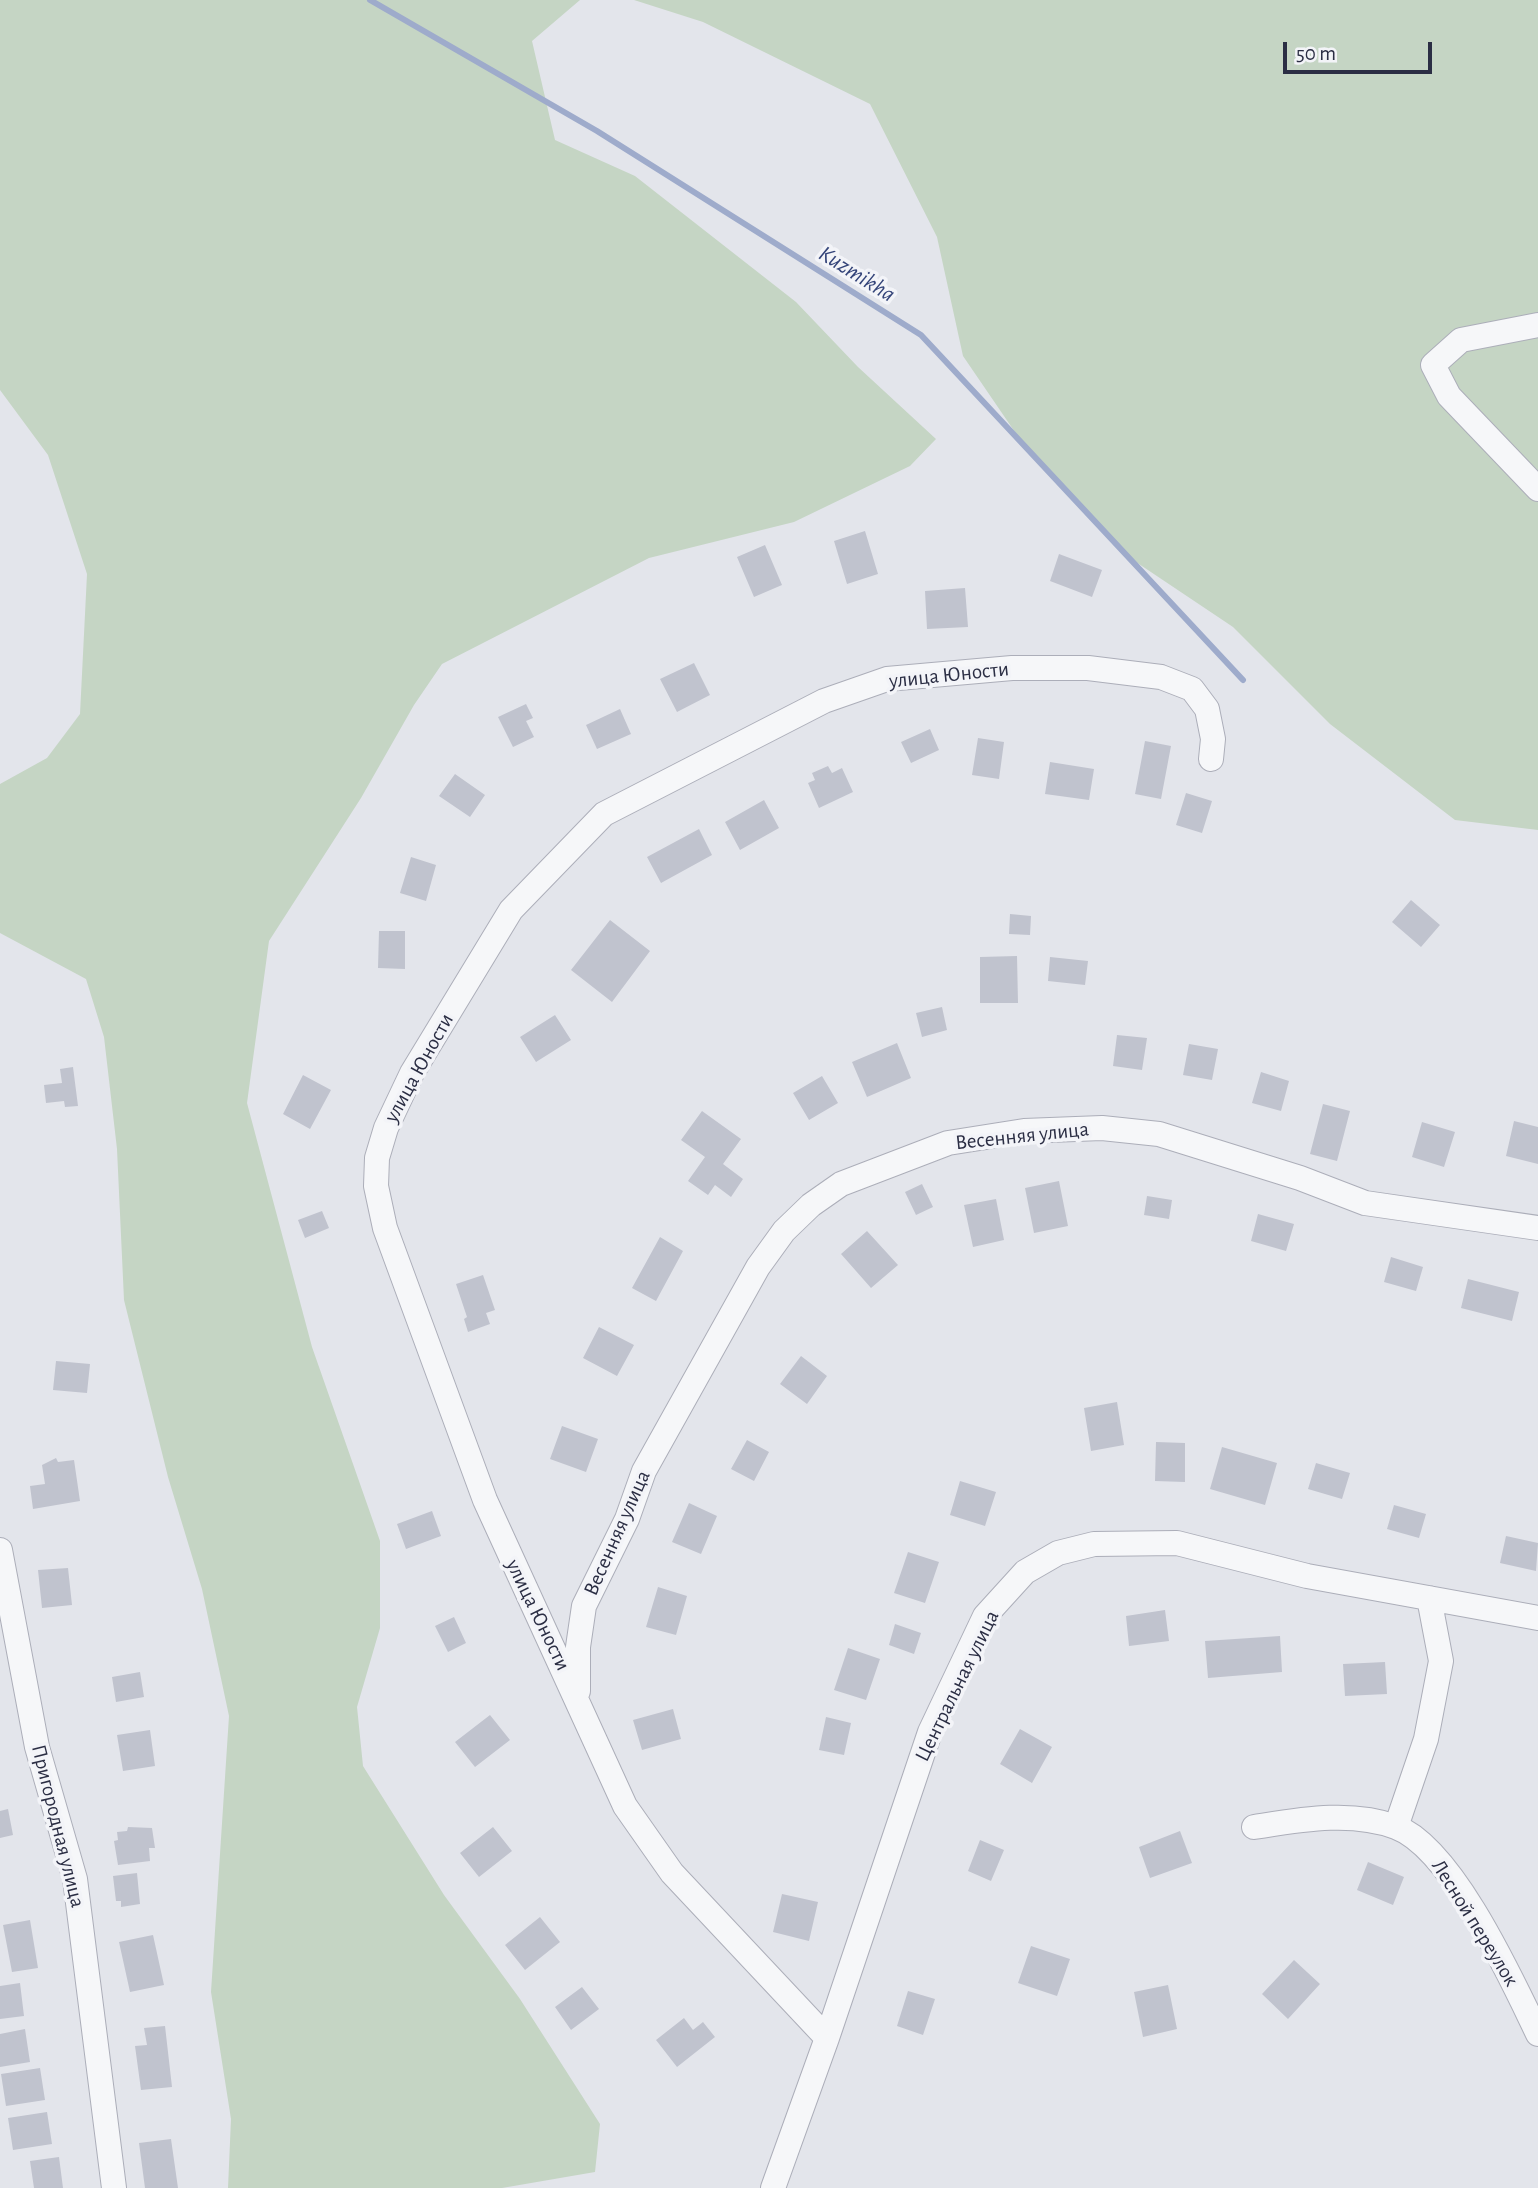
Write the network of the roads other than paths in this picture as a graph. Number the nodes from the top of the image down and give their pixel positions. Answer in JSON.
{"nodes":[{"id":1,"x":1538,"y":325,"type":"edge"},
{"id":2,"x":1538,"y":489,"type":"edge"},
{"id":3,"x":1212,"y":759,"type":"dead end"},
{"id":4,"x":1538,"y":1228,"type":"edge"},
{"id":5,"x":0,"y":1550,"type":"edge"},
{"id":6,"x":1429,"y":1598,"type":"junction"},
{"id":7,"x":1538,"y":1618,"type":"edge"},
{"id":8,"x":578,"y":1699,"type":"junction"},
{"id":9,"x":1254,"y":1827,"type":"dead end"},
{"id":10,"x":1396,"y":1827,"type":"junction"},
{"id":11,"x":1538,"y":2034,"type":"edge"},
{"id":12,"x":827,"y":2038,"type":"junction"},
{"id":13,"x":114,"y":2188,"type":"edge"},
{"id":14,"x":773,"y":2188,"type":"edge"}],
"edges":[{"from":1,"to":2,"type":"street"},
{"from":3,"to":8,"type":"street","name":"улица Юности"},
{"from":4,"to":8,"type":"street","name":"Весенняя улица"},
{"from":5,"to":13,"type":"street","name":"Пригородная улица"},
{"from":6,"to":7,"type":"street","name":"Центральная улица"},
{"from":6,"to":10,"type":"street"},
{"from":6,"to":12,"type":"street","name":"Центральная улица"},
{"from":8,"to":12,"type":"street","name":"улица Юности"},
{"from":9,"to":10,"type":"street","name":"Лесной переулок"},
{"from":10,"to":11,"type":"street","name":"Лесной переулок"},
{"from":12,"to":14,"type":"street","name":"Центральная улица"}]}
